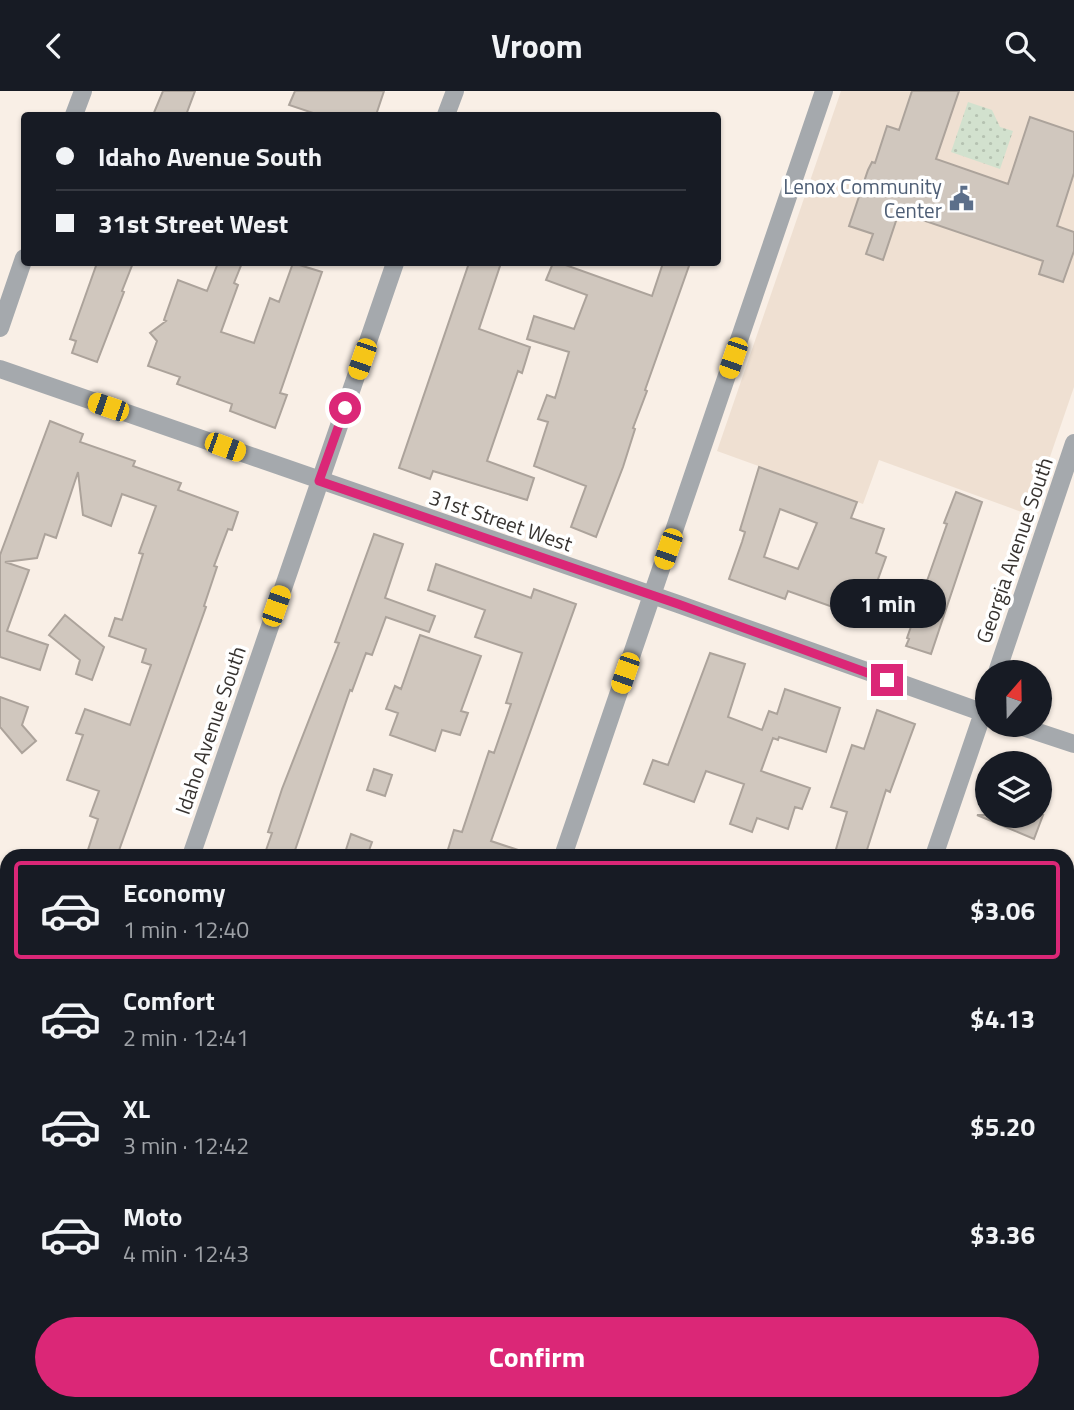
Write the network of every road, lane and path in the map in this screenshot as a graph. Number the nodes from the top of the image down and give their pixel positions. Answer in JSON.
{"nodes":[{"id":1,"x":83,"y":91,"type":"edge"},
{"id":2,"x":455,"y":91,"type":"edge"},
{"id":3,"x":824,"y":91,"type":"edge"},
{"id":4,"x":75,"y":112,"type":"edge"},
{"id":5,"x":447,"y":112,"type":"edge"},
{"id":6,"x":21,"y":266,"type":"edge"},
{"id":7,"x":394,"y":266,"type":"edge"},
{"id":8,"x":0,"y":328,"type":"edge"},
{"id":9,"x":0,"y":369,"type":"edge"},
{"id":10,"x":1074,"y":443,"type":"edge"},
{"id":11,"x":319,"y":481,"type":"junction"},
{"id":12,"x":652,"y":595,"type":"junction"},
{"id":13,"x":1001,"y":660,"type":"edge"},
{"id":14,"x":975,"y":705,"type":"edge"},
{"id":15,"x":976,"y":737,"type":"edge"},
{"id":16,"x":1052,"y":737,"type":"edge"},
{"id":17,"x":1074,"y":744,"type":"edge"},
{"id":18,"x":193,"y":849,"type":"edge"},
{"id":19,"x":565,"y":849,"type":"edge"},
{"id":20,"x":936,"y":849,"type":"edge"}],
"edges":[{"from":1,"to":4,"type":"street"},
{"from":2,"to":5,"type":"street"},
{"from":3,"to":12,"type":"street"},
{"from":6,"to":8,"type":"street"},
{"from":7,"to":11,"type":"street","name":"Idaho Avenue South"},
{"from":9,"to":11,"type":"street","name":"31st Street West"},
{"from":10,"to":13,"type":"street","name":"Georgia Avenue South"},
{"from":11,"to":12,"type":"street","name":"31st Street West"},
{"from":11,"to":18,"type":"street","name":"Idaho Avenue South"},
{"from":12,"to":14,"type":"street","name":"31st Street West"},
{"from":12,"to":19,"type":"street"},
{"from":15,"to":20,"type":"street"},
{"from":16,"to":17,"type":"street"}]}
